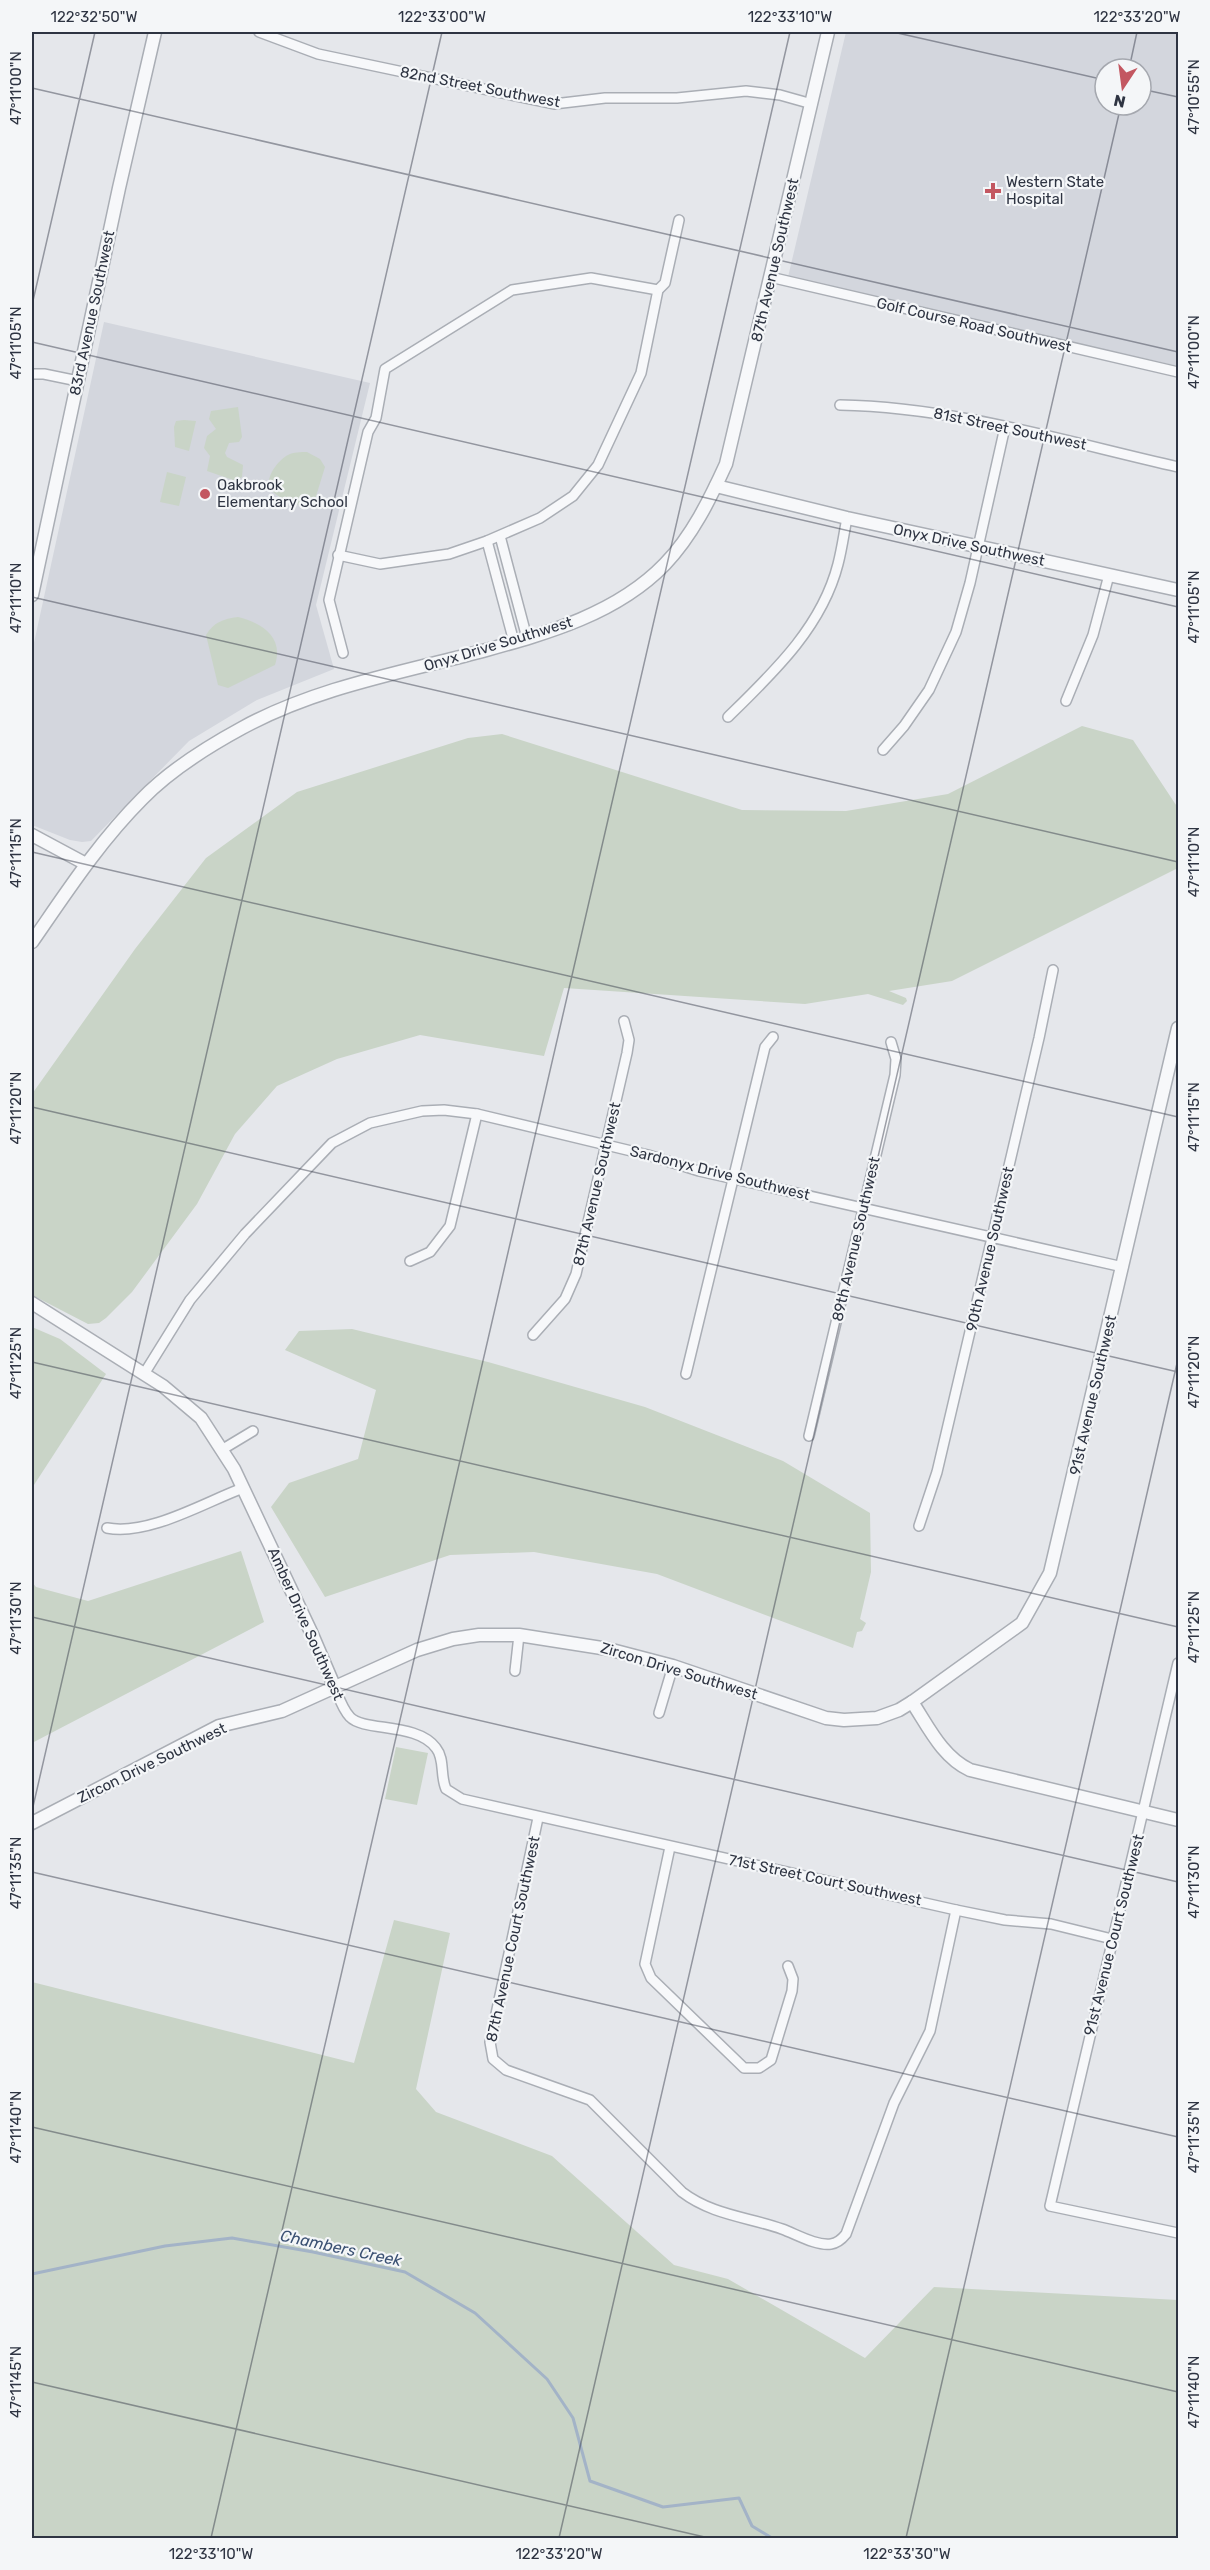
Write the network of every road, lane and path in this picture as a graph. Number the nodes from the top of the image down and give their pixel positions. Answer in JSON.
{"nodes":[{"id":1,"x":155,"y":32,"type":"edge"},
{"id":2,"x":259,"y":32,"type":"edge"},
{"id":3,"x":828,"y":32,"type":"edge"},
{"id":4,"x":812,"y":104,"type":"junction"},
{"id":5,"x":679,"y":220,"type":"dead end"},
{"id":6,"x":770,"y":277,"type":"junction"},
{"id":7,"x":658,"y":290,"type":"junction"},
{"id":8,"x":1179,"y":372,"type":"edge"},
{"id":9,"x":32,"y":374,"type":"edge"},
{"id":10,"x":78,"y":381,"type":"junction"},
{"id":11,"x":840,"y":405,"type":"dead end"},
{"id":12,"x":1005,"y":427,"type":"junction"},
{"id":13,"x":1179,"y":467,"type":"edge"},
{"id":14,"x":716,"y":486,"type":"junction"},
{"id":15,"x":847,"y":518,"type":"junction"},
{"id":16,"x":500,"y":536,"type":"junction"},
{"id":17,"x":487,"y":541,"type":"junction"},
{"id":18,"x":978,"y":546,"type":"junction"},
{"id":19,"x":338,"y":555,"type":"junction"},
{"id":20,"x":1108,"y":575,"type":"junction"},
{"id":21,"x":1179,"y":591,"type":"edge"},
{"id":22,"x":32,"y":595,"type":"edge"},
{"id":23,"x":527,"y":638,"type":"junction"},
{"id":24,"x":514,"y":642,"type":"junction"},
{"id":25,"x":343,"y":652,"type":"dead end"},
{"id":26,"x":1066,"y":701,"type":"dead end"},
{"id":27,"x":728,"y":717,"type":"dead end"},
{"id":28,"x":883,"y":750,"type":"dead end"},
{"id":29,"x":32,"y":835,"type":"edge"},
{"id":30,"x":86,"y":864,"type":"junction"},
{"id":31,"x":32,"y":942,"type":"edge"},
{"id":32,"x":1053,"y":970,"type":"dead end"},
{"id":33,"x":624,"y":1021,"type":"dead end"},
{"id":34,"x":1179,"y":1028,"type":"edge"},
{"id":35,"x":773,"y":1037,"type":"dead end"},
{"id":36,"x":891,"y":1042,"type":"dead end"},
{"id":37,"x":477,"y":1114,"type":"junction"},
{"id":38,"x":606,"y":1144,"type":"junction"},
{"id":39,"x":735,"y":1178,"type":"junction"},
{"id":40,"x":863,"y":1207,"type":"junction"},
{"id":41,"x":992,"y":1237,"type":"junction"},
{"id":42,"x":410,"y":1261,"type":"dead end"},
{"id":43,"x":1123,"y":1267,"type":"junction"},
{"id":44,"x":32,"y":1302,"type":"edge"},
{"id":45,"x":533,"y":1335,"type":"dead end"},
{"id":46,"x":144,"y":1374,"type":"junction"},
{"id":47,"x":686,"y":1374,"type":"dead end"},
{"id":48,"x":253,"y":1431,"type":"dead end"},
{"id":49,"x":809,"y":1436,"type":"dead end"},
{"id":50,"x":223,"y":1449,"type":"junction"},
{"id":51,"x":243,"y":1488,"type":"junction"},
{"id":52,"x":919,"y":1526,"type":"dead end"},
{"id":53,"x":107,"y":1528,"type":"dead end"},
{"id":54,"x":519,"y":1635,"type":"junction"},
{"id":55,"x":1179,"y":1664,"type":"edge"},
{"id":56,"x":673,"y":1666,"type":"junction"},
{"id":57,"x":515,"y":1671,"type":"dead end"},
{"id":58,"x":335,"y":1688,"type":"junction"},
{"id":59,"x":912,"y":1702,"type":"junction"},
{"id":60,"x":659,"y":1713,"type":"dead end"},
{"id":61,"x":1167,"y":1718,"type":"junction"},
{"id":62,"x":1179,"y":1721,"type":"edge"},
{"id":63,"x":1143,"y":1812,"type":"junction"},
{"id":64,"x":538,"y":1818,"type":"junction"},
{"id":65,"x":1179,"y":1820,"type":"edge"},
{"id":66,"x":32,"y":1823,"type":"edge"},
{"id":67,"x":670,"y":1847,"type":"junction"},
{"id":68,"x":956,"y":1910,"type":"junction"},
{"id":69,"x":1112,"y":1939,"type":"junction"},
{"id":70,"x":788,"y":1966,"type":"dead end"},
{"id":71,"x":1179,"y":2233,"type":"edge"}],
"edges":[{"from":1,"to":10,"type":"street","name":"83rd Avenue Southwest"},
{"from":2,"to":4,"type":"street","name":"82nd Street Southwest"},
{"from":3,"to":4,"type":"street","name":"87th Avenue Southwest"},
{"from":4,"to":6,"type":"street","name":"87th Avenue Southwest"},
{"from":5,"to":7,"type":"street"},
{"from":6,"to":8,"type":"street","name":"Golf Course Road Southwest"},
{"from":6,"to":14,"type":"street","name":"87th Avenue Southwest"},
{"from":7,"to":16,"type":"street"},
{"from":7,"to":19,"type":"street"},
{"from":9,"to":10,"type":"street"},
{"from":10,"to":22,"type":"street","name":"83rd Avenue Southwest"},
{"from":11,"to":12,"type":"street","name":"81st Street Southwest"},
{"from":12,"to":13,"type":"street","name":"81st Street Southwest"},
{"from":12,"to":18,"type":"street"},
{"from":14,"to":15,"type":"street","name":"Onyx Drive Southwest"},
{"from":14,"to":23,"type":"street","name":"Onyx Drive Southwest"},
{"from":15,"to":18,"type":"street","name":"Onyx Drive Southwest"},
{"from":15,"to":27,"type":"street"},
{"from":16,"to":17,"type":"street"},
{"from":16,"to":23,"type":"street"},
{"from":17,"to":19,"type":"street"},
{"from":17,"to":24,"type":"street"},
{"from":18,"to":20,"type":"street","name":"Onyx Drive Southwest"},
{"from":18,"to":28,"type":"street"},
{"from":19,"to":25,"type":"street"},
{"from":20,"to":21,"type":"street","name":"Onyx Drive Southwest"},
{"from":20,"to":26,"type":"street"},
{"from":23,"to":24,"type":"street","name":"Onyx Drive Southwest"},
{"from":24,"to":30,"type":"street","name":"Onyx Drive Southwest"},
{"from":29,"to":30,"type":"street"},
{"from":30,"to":31,"type":"street","name":"Onyx Drive Southwest"},
{"from":32,"to":41,"type":"street","name":"90th Avenue Southwest"},
{"from":33,"to":38,"type":"street","name":"87th Avenue Southwest"},
{"from":34,"to":43,"type":"street","name":"91st Avenue Southwest"},
{"from":35,"to":39,"type":"street"},
{"from":36,"to":40,"type":"street","name":"89th Avenue Southwest"},
{"from":37,"to":38,"type":"street","name":"Sardonyx Drive Southwest"},
{"from":37,"to":42,"type":"street"},
{"from":37,"to":46,"type":"street","name":"Sardonyx Drive Southwest"},
{"from":38,"to":39,"type":"street","name":"Sardonyx Drive Southwest"},
{"from":38,"to":45,"type":"street","name":"87th Avenue Southwest"},
{"from":39,"to":40,"type":"street","name":"Sardonyx Drive Southwest"},
{"from":39,"to":47,"type":"street"},
{"from":40,"to":41,"type":"street","name":"Sardonyx Drive Southwest"},
{"from":40,"to":49,"type":"street","name":"89th Avenue Southwest"},
{"from":41,"to":43,"type":"street","name":"Sardonyx Drive Southwest"},
{"from":41,"to":52,"type":"street","name":"90th Avenue Southwest"},
{"from":43,"to":59,"type":"street","name":"91st Avenue Southwest"},
{"from":44,"to":46,"type":"street","name":"Amber Drive Southwest"},
{"from":46,"to":50,"type":"street","name":"Amber Drive Southwest"},
{"from":48,"to":50,"type":"street"},
{"from":50,"to":51,"type":"street","name":"Amber Drive Southwest"},
{"from":51,"to":53,"type":"street"},
{"from":51,"to":58,"type":"street","name":"Amber Drive Southwest"},
{"from":54,"to":56,"type":"street","name":"Zircon Drive Southwest"},
{"from":54,"to":57,"type":"street"},
{"from":54,"to":58,"type":"street","name":"Zircon Drive Southwest"},
{"from":55,"to":61,"type":"street","name":"91st Avenue Court Southwest"},
{"from":56,"to":59,"type":"street","name":"Zircon Drive Southwest"},
{"from":56,"to":60,"type":"street"},
{"from":58,"to":64,"type":"street","name":"Amber Drive Southwest"},
{"from":58,"to":66,"type":"street","name":"Zircon Drive Southwest"},
{"from":59,"to":63,"type":"street"},
{"from":61,"to":62,"type":"street"},
{"from":61,"to":63,"type":"street","name":"91st Avenue Court Southwest"},
{"from":63,"to":65,"type":"street"},
{"from":63,"to":69,"type":"street","name":"91st Avenue Court Southwest"},
{"from":64,"to":67,"type":"street","name":"71st Street Court Southwest"},
{"from":64,"to":68,"type":"street","name":"87th Avenue Court Southwest"},
{"from":67,"to":68,"type":"street","name":"71st Street Court Southwest"},
{"from":67,"to":70,"type":"street"},
{"from":68,"to":69,"type":"street","name":"71st Street Court Southwest"},
{"from":69,"to":71,"type":"street","name":"91st Avenue Court Southwest"}]}
